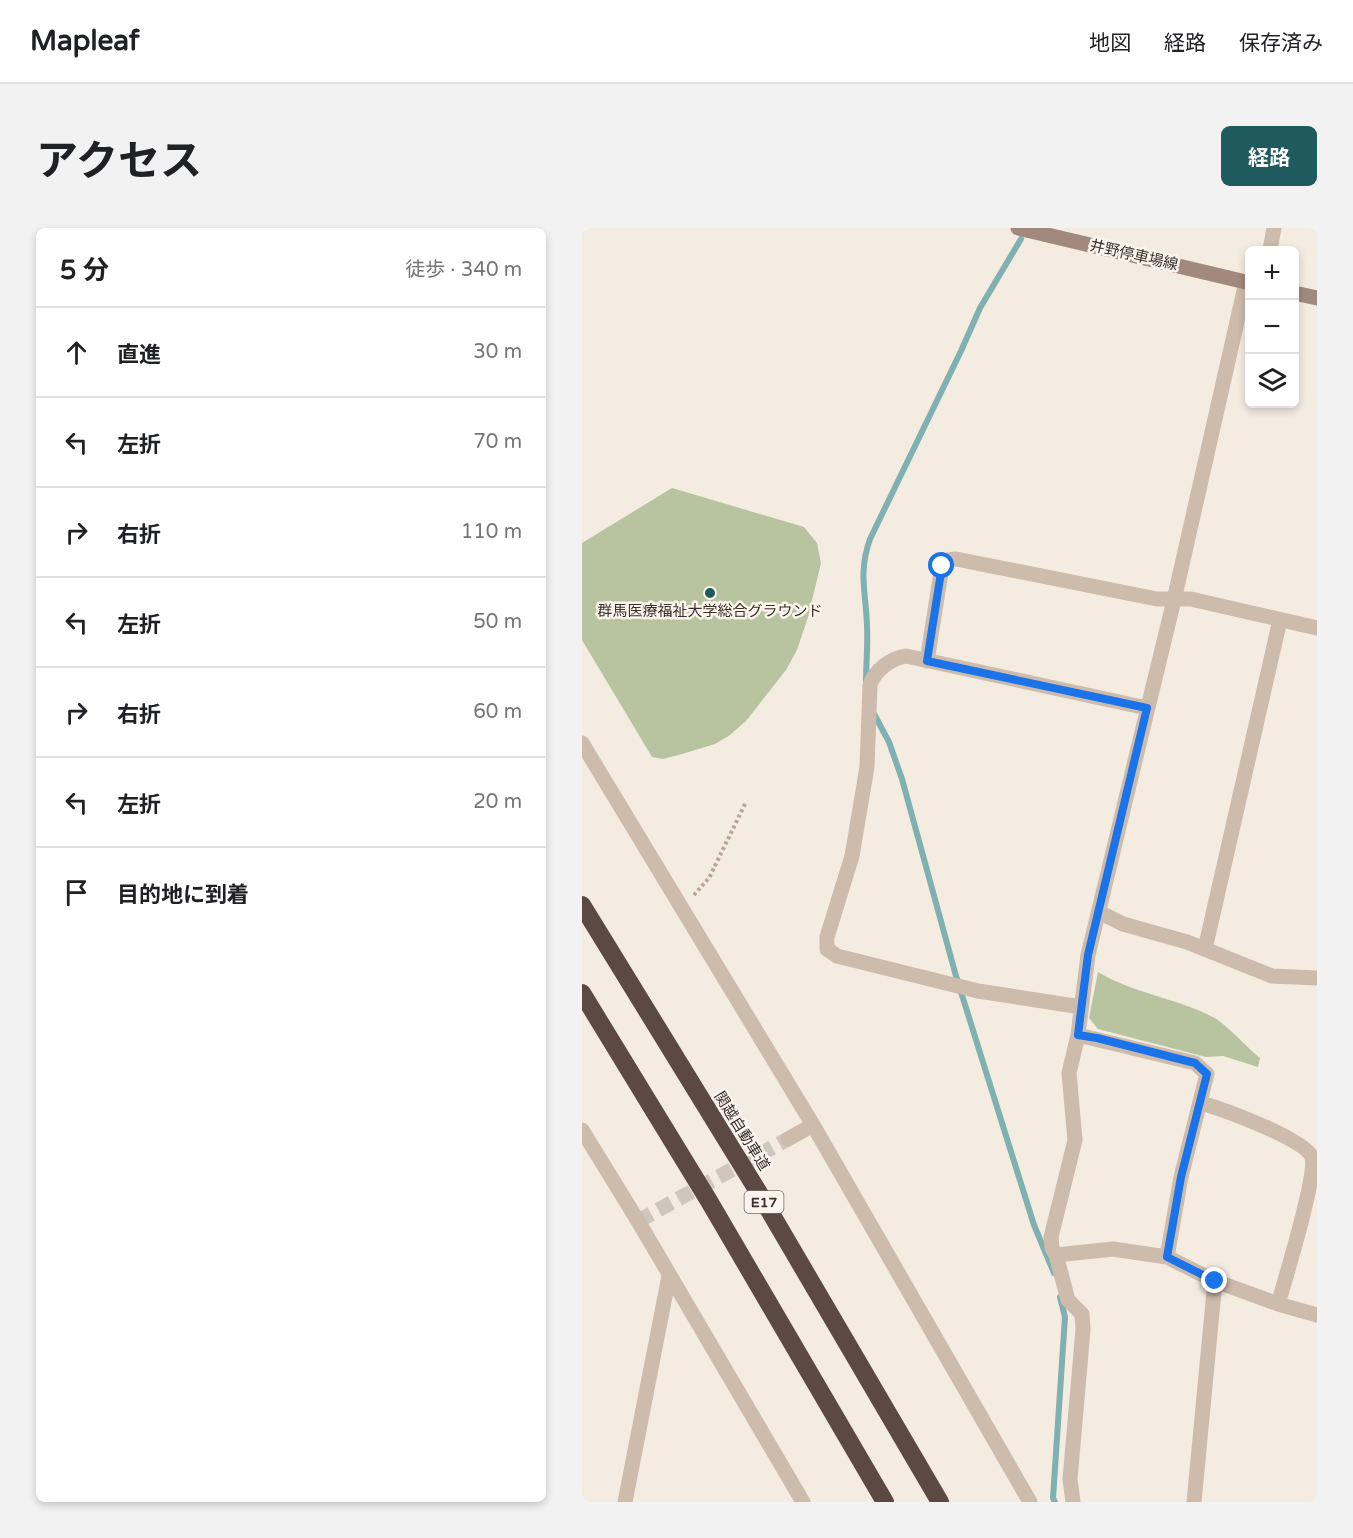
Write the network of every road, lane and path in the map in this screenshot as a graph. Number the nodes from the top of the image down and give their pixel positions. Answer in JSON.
{"nodes":[{"id":1,"x":1274,"y":228,"type":"edge"},
{"id":2,"x":1026,"y":229,"type":"edge"},
{"id":3,"x":1271,"y":246,"type":"edge"},
{"id":4,"x":1245,"y":281,"type":"edge"},
{"id":5,"x":1299,"y":294,"type":"edge"},
{"id":6,"x":1245,"y":295,"type":"edge"},
{"id":7,"x":1317,"y":298,"type":"edge"},
{"id":8,"x":1174,"y":600,"type":"junction"},
{"id":9,"x":1280,"y":620,"type":"junction"},
{"id":10,"x":1317,"y":628,"type":"edge"},
{"id":11,"x":927,"y":661,"type":"junction"},
{"id":12,"x":1147,"y":708,"type":"junction"},
{"id":13,"x":582,"y":743,"type":"edge"},
{"id":14,"x":746,"y":802,"type":"dead end"},
{"id":15,"x":582,"y":905,"type":"edge"},
{"id":16,"x":681,"y":905,"type":"junction"},
{"id":17,"x":1099,"y":912,"type":"junction"},
{"id":18,"x":1205,"y":949,"type":"junction"},
{"id":19,"x":1317,"y":978,"type":"edge"},
{"id":20,"x":582,"y":993,"type":"edge"},
{"id":21,"x":1081,"y":1007,"type":"junction"},
{"id":22,"x":1078,"y":1035,"type":"junction"},
{"id":23,"x":1201,"y":1103,"type":"junction"},
{"id":24,"x":813,"y":1125,"type":"junction"},
{"id":25,"x":582,"y":1130,"type":"edge"},
{"id":26,"x":788,"y":1139,"type":"tunnel mouth"},
{"id":27,"x":1056,"y":1254,"type":"junction"},
{"id":28,"x":1167,"y":1257,"type":"junction"},
{"id":29,"x":669,"y":1276,"type":"junction"},
{"id":30,"x":1215,"y":1281,"type":"junction"},
{"id":31,"x":1278,"y":1304,"type":"junction"},
{"id":32,"x":1317,"y":1315,"type":"edge"},
{"id":33,"x":625,"y":1502,"type":"edge"},
{"id":34,"x":802,"y":1502,"type":"edge"},
{"id":35,"x":885,"y":1502,"type":"edge"},
{"id":36,"x":940,"y":1502,"type":"edge"},
{"id":37,"x":1030,"y":1502,"type":"edge"},
{"id":38,"x":1072,"y":1502,"type":"edge"},
{"id":39,"x":1194,"y":1502,"type":"edge"}],
"edges":[{"from":1,"to":3,"type":"street"},
{"from":2,"to":4,"type":"main road","name":"井野停車場線"},
{"from":5,"to":7,"type":"main road"},
{"from":6,"to":8,"type":"street"},
{"from":8,"to":9,"type":"street"},
{"from":8,"to":11,"type":"street"},
{"from":8,"to":12,"type":"street"},
{"from":9,"to":10,"type":"street"},
{"from":9,"to":18,"type":"street"},
{"from":11,"to":12,"type":"street"},
{"from":11,"to":21,"type":"street"},
{"from":12,"to":17,"type":"street"},
{"from":13,"to":16,"type":"street"},
{"from":14,"to":16,"type":"path"},
{"from":15,"to":36,"type":"highway","name":"関越自動車道","number":"E17"},
{"from":16,"to":24,"type":"street"},
{"from":17,"to":18,"type":"street"},
{"from":17,"to":21,"type":"street"},
{"from":18,"to":19,"type":"street"},
{"from":20,"to":35,"type":"highway"},
{"from":21,"to":22,"type":"street"},
{"from":22,"to":23,"type":"street"},
{"from":22,"to":27,"type":"street"},
{"from":23,"to":28,"type":"street"},
{"from":23,"to":31,"type":"street"},
{"from":24,"to":26,"type":"street"},
{"from":24,"to":37,"type":"street"},
{"from":25,"to":29,"type":"street"},
{"from":27,"to":28,"type":"street"},
{"from":27,"to":38,"type":"street"},
{"from":28,"to":30,"type":"street"},
{"from":29,"to":33,"type":"street"},
{"from":29,"to":34,"type":"street"},
{"from":30,"to":31,"type":"street"},
{"from":30,"to":39,"type":"street"},
{"from":31,"to":32,"type":"street"}]}
